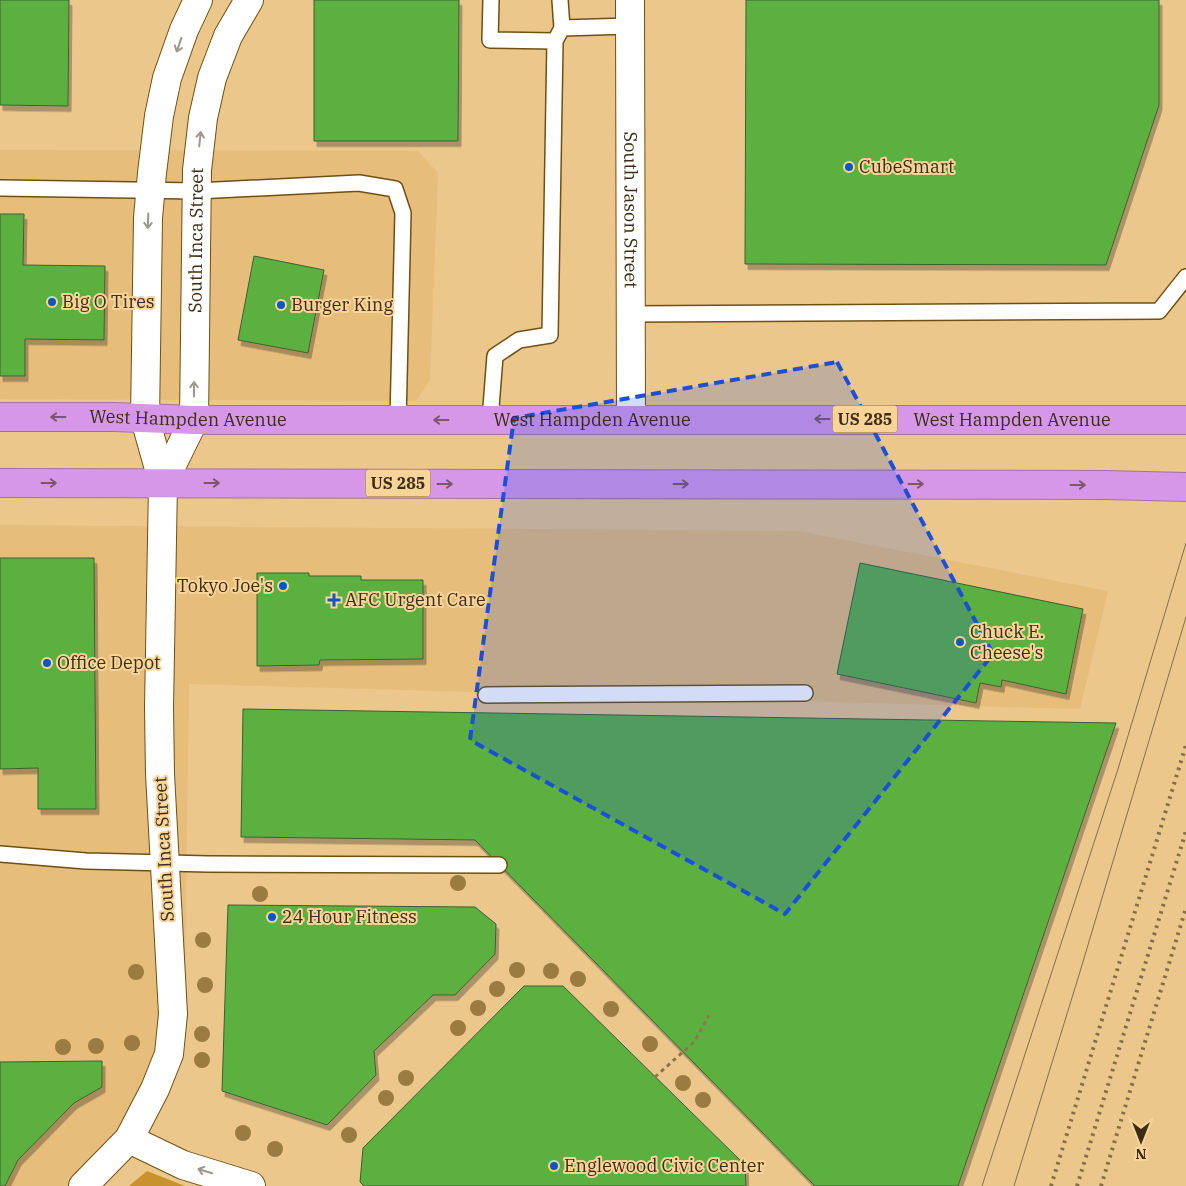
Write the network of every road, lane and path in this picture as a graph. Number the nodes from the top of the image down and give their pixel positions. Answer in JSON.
{"nodes":[{"id":1,"x":198,"y":0,"type":"edge"},
{"id":2,"x":248,"y":0,"type":"edge"},
{"id":3,"x":491,"y":0,"type":"edge"},
{"id":4,"x":560,"y":0,"type":"edge"},
{"id":5,"x":630,"y":13,"type":"edge"},
{"id":6,"x":558,"y":34,"type":"junction"},
{"id":7,"x":1,"y":188,"type":"edge"},
{"id":8,"x":150,"y":191,"type":"junction"},
{"id":9,"x":197,"y":191,"type":"junction"},
{"id":10,"x":1186,"y":278,"type":"edge"},
{"id":11,"x":631,"y":314,"type":"junction"},
{"id":12,"x":1186,"y":413,"type":"edge"},
{"id":13,"x":0,"y":417,"type":"edge"},
{"id":14,"x":145,"y":419,"type":"junction"},
{"id":15,"x":1098,"y":419,"type":"junction"},
{"id":16,"x":194,"y":420,"type":"junction"},
{"id":17,"x":398,"y":420,"type":"junction"},
{"id":18,"x":490,"y":420,"type":"junction"},
{"id":19,"x":631,"y":420,"type":"junction"},
{"id":20,"x":1186,"y":420,"type":"edge"},
{"id":21,"x":163,"y":483,"type":"junction"},
{"id":22,"x":0,"y":484,"type":"edge"},
{"id":23,"x":1105,"y":485,"type":"junction"},
{"id":24,"x":1186,"y":487,"type":"edge"},
{"id":25,"x":1186,"y":494,"type":"edge"},
{"id":26,"x":805,"y":693,"type":"dead end"},
{"id":27,"x":486,"y":695,"type":"dead end"},
{"id":28,"x":0,"y":854,"type":"edge"},
{"id":29,"x":165,"y":863,"type":"junction"},
{"id":30,"x":498,"y":865,"type":"dead end"},
{"id":31,"x":709,"y":1015,"type":"dead end"},
{"id":32,"x":655,"y":1077,"type":"dead end"},
{"id":33,"x":129,"y":1139,"type":"junction"},
{"id":34,"x":82,"y":1186,"type":"edge"},
{"id":35,"x":251,"y":1186,"type":"edge"}],
"edges":[{"from":1,"to":8,"type":"street","name":"South Inca Street","one_way":true},
{"from":9,"to":2,"type":"street","name":"South Inca Street","one_way":true},
{"from":3,"to":6,"type":"lane"},
{"from":4,"to":6,"type":"lane"},
{"from":5,"to":6,"type":"lane"},
{"from":5,"to":11,"type":"street","name":"South Jason Street"},
{"from":6,"to":18,"type":"lane"},
{"from":7,"to":8,"type":"lane"},
{"from":8,"to":9,"type":"lane"},
{"from":8,"to":14,"type":"street","name":"South Inca Street","one_way":true},
{"from":16,"to":9,"type":"street","name":"South Inca Street","one_way":true},
{"from":9,"to":17,"type":"lane"},
{"from":10,"to":11,"type":"lane"},
{"from":11,"to":19,"type":"street","name":"South Jason Street"},
{"from":12,"to":15,"type":"highway"},
{"from":14,"to":13,"type":"highway","name":"West Hampden Avenue","number":"US 285","one_way":true},
{"from":14,"to":16,"type":"highway","name":"West Hampden Avenue","number":"US 285"},
{"from":14,"to":21,"type":"street","name":"South Inca Street"},
{"from":15,"to":19,"type":"highway","name":"West Hampden Avenue","number":"US 285","one_way":true},
{"from":15,"to":20,"type":"highway","name":"West Hampden Avenue","number":"US 285"},
{"from":16,"to":17,"type":"highway","name":"West Hampden Avenue","number":"US 285"},
{"from":16,"to":21,"type":"street","name":"South Inca Street"},
{"from":18,"to":17,"type":"highway","name":"West Hampden Avenue","number":"US 285","one_way":true},
{"from":18,"to":19,"type":"highway","name":"West Hampden Avenue","number":"US 285"},
{"from":22,"to":21,"type":"highway","number":"US 285","one_way":true},
{"from":21,"to":23,"type":"highway","number":"US 285","one_way":true},
{"from":21,"to":29,"type":"street","name":"South Inca Street"},
{"from":23,"to":24,"type":"highway","number":"US 285"},
{"from":23,"to":25,"type":"highway"},
{"from":26,"to":27,"type":"lane"},
{"from":28,"to":29,"type":"lane"},
{"from":29,"to":30,"type":"lane"},
{"from":29,"to":33,"type":"street","name":"South Inca Street"},
{"from":31,"to":32,"type":"path"},
{"from":33,"to":34,"type":"street","name":"South Inca Street"},
{"from":35,"to":33,"type":"street","one_way":true}]}
